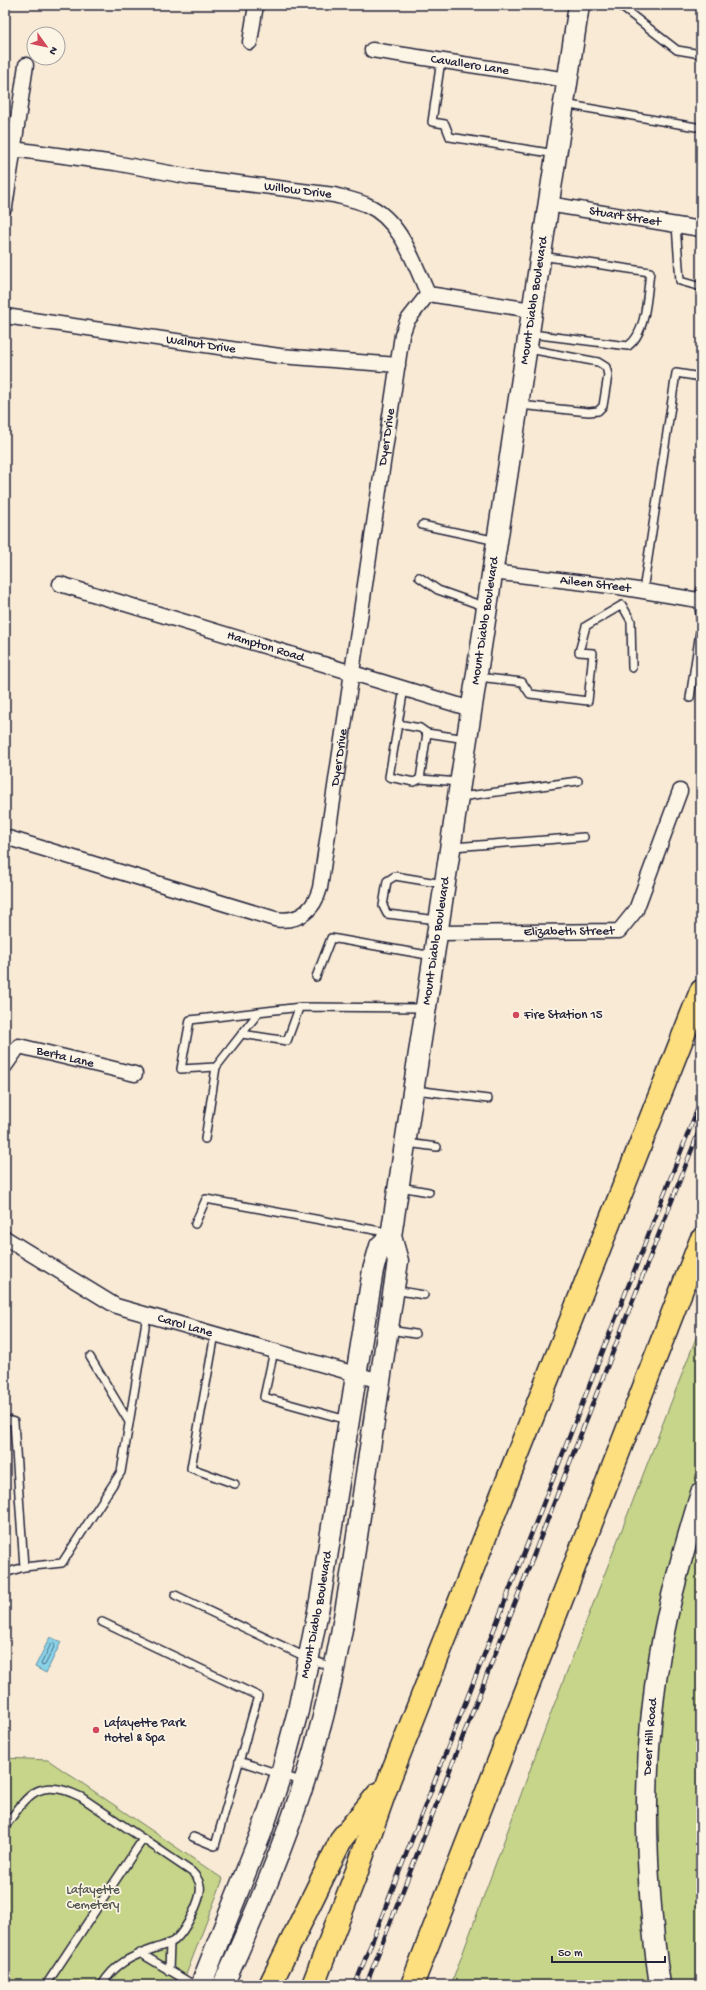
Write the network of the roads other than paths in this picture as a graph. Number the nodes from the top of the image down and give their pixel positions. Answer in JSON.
{"nodes":[{"id":1,"x":256,"y":5,"type":"edge"},
{"id":2,"x":579,"y":5,"type":"edge"},
{"id":3,"x":619,"y":5,"type":"edge"},
{"id":4,"x":250,"y":42,"type":"dead end"},
{"id":5,"x":372,"y":50,"type":"dead end"},
{"id":6,"x":701,"y":54,"type":"edge"},
{"id":7,"x":441,"y":60,"type":"junction"},
{"id":8,"x":26,"y":65,"type":"dead end"},
{"id":9,"x":568,"y":80,"type":"junction"},
{"id":10,"x":564,"y":104,"type":"junction"},
{"id":11,"x":696,"y":127,"type":"dead end"},
{"id":12,"x":14,"y":149,"type":"junction"},
{"id":13,"x":556,"y":154,"type":"junction"},
{"id":14,"x":548,"y":204,"type":"junction"},
{"id":15,"x":5,"y":207,"type":"edge"},
{"id":16,"x":676,"y":225,"type":"junction"},
{"id":17,"x":701,"y":229,"type":"edge"},
{"id":18,"x":540,"y":256,"type":"junction"},
{"id":19,"x":701,"y":287,"type":"edge"},
{"id":20,"x":428,"y":294,"type":"junction"},
{"id":21,"x":532,"y":310,"type":"junction"},
{"id":22,"x":5,"y":316,"type":"edge"},
{"id":23,"x":528,"y":341,"type":"junction"},
{"id":24,"x":398,"y":365,"type":"junction"},
{"id":25,"x":701,"y":376,"type":"edge"},
{"id":26,"x":518,"y":405,"type":"junction"},
{"id":27,"x":422,"y":525,"type":"dead end"},
{"id":28,"x":497,"y":541,"type":"junction"},
{"id":29,"x":492,"y":572,"type":"junction"},
{"id":30,"x":419,"y":577,"type":"dead end"},
{"id":31,"x":60,"y":584,"type":"dead end"},
{"id":32,"x":643,"y":591,"type":"junction"},
{"id":33,"x":699,"y":594,"type":"edge"},
{"id":34,"x":487,"y":608,"type":"junction"},
{"id":35,"x":701,"y":623,"type":"edge"},
{"id":36,"x":632,"y":668,"type":"dead end"},
{"id":37,"x":352,"y":673,"type":"junction"},
{"id":38,"x":476,"y":677,"type":"junction"},
{"id":39,"x":404,"y":688,"type":"junction"},
{"id":40,"x":690,"y":698,"type":"dead end"},
{"id":41,"x":471,"y":709,"type":"junction"},
{"id":42,"x":398,"y":724,"type":"junction"},
{"id":43,"x":427,"y":734,"type":"junction"},
{"id":44,"x":466,"y":739,"type":"junction"},
{"id":45,"x":420,"y":779,"type":"junction"},
{"id":46,"x":578,"y":780,"type":"dead end"},
{"id":47,"x":459,"y":790,"type":"junction"},
{"id":48,"x":680,"y":791,"type":"dead end"},
{"id":49,"x":584,"y":837,"type":"dead end"},
{"id":50,"x":5,"y":838,"type":"edge"},
{"id":51,"x":450,"y":848,"type":"junction"},
{"id":52,"x":444,"y":885,"type":"junction"},
{"id":53,"x":438,"y":927,"type":"junction"},
{"id":54,"x":433,"y":956,"type":"junction"},
{"id":55,"x":316,"y":977,"type":"dead end"},
{"id":56,"x":701,"y":991,"type":"edge"},
{"id":57,"x":299,"y":1008,"type":"junction"},
{"id":58,"x":425,"y":1008,"type":"junction"},
{"id":59,"x":259,"y":1012,"type":"junction"},
{"id":60,"x":242,"y":1034,"type":"junction"},
{"id":61,"x":5,"y":1066,"type":"edge"},
{"id":62,"x":216,"y":1067,"type":"junction"},
{"id":63,"x":135,"y":1074,"type":"dead end"},
{"id":64,"x":413,"y":1090,"type":"junction"},
{"id":65,"x":488,"y":1099,"type":"dead end"},
{"id":66,"x":205,"y":1139,"type":"dead end"},
{"id":67,"x":405,"y":1143,"type":"junction"},
{"id":68,"x":437,"y":1147,"type":"dead end"},
{"id":69,"x":398,"y":1187,"type":"junction"},
{"id":70,"x":429,"y":1192,"type":"dead end"},
{"id":71,"x":195,"y":1224,"type":"dead end"},
{"id":72,"x":391,"y":1235,"type":"junction"},
{"id":73,"x":5,"y":1238,"type":"edge"},
{"id":74,"x":701,"y":1240,"type":"edge"},
{"id":75,"x":393,"y":1290,"type":"junction"},
{"id":76,"x":424,"y":1296,"type":"dead end"},
{"id":77,"x":147,"y":1315,"type":"junction"},
{"id":78,"x":388,"y":1329,"type":"junction"},
{"id":79,"x":215,"y":1334,"type":"junction"},
{"id":80,"x":415,"y":1334,"type":"dead end"},
{"id":81,"x":274,"y":1350,"type":"junction"},
{"id":82,"x":90,"y":1357,"type":"dead end"},
{"id":83,"x":355,"y":1374,"type":"junction"},
{"id":84,"x":380,"y":1381,"type":"junction"},
{"id":85,"x":5,"y":1418,"type":"edge"},
{"id":86,"x":349,"y":1420,"type":"junction"},
{"id":87,"x":129,"y":1422,"type":"junction"},
{"id":88,"x":235,"y":1484,"type":"dead end"},
{"id":89,"x":701,"y":1493,"type":"edge"},
{"id":90,"x":24,"y":1567,"type":"junction"},
{"id":91,"x":5,"y":1573,"type":"edge"},
{"id":92,"x":175,"y":1595,"type":"dead end"},
{"id":93,"x":102,"y":1622,"type":"dead end"},
{"id":94,"x":310,"y":1659,"type":"junction"},
{"id":95,"x":334,"y":1668,"type":"junction"},
{"id":96,"x":239,"y":1761,"type":"junction"},
{"id":97,"x":281,"y":1774,"type":"junction"},
{"id":98,"x":389,"y":1780,"type":"junction"},
{"id":99,"x":304,"y":1782,"type":"junction"},
{"id":100,"x":5,"y":1827,"type":"edge"},
{"id":101,"x":193,"y":1837,"type":"dead end"},
{"id":102,"x":143,"y":1839,"type":"junction"},
{"id":103,"x":170,"y":1943,"type":"junction"},
{"id":104,"x":140,"y":1953,"type":"junction"},
{"id":105,"x":170,"y":1970,"type":"junction"},
{"id":106,"x":46,"y":1985,"type":"edge"},
{"id":107,"x":102,"y":1985,"type":"edge"},
{"id":108,"x":194,"y":1985,"type":"edge"},
{"id":109,"x":201,"y":1985,"type":"edge"},
{"id":110,"x":223,"y":1985,"type":"edge"},
{"id":111,"x":270,"y":1985,"type":"edge"},
{"id":112,"x":313,"y":1985,"type":"edge"},
{"id":113,"x":412,"y":1985,"type":"edge"},
{"id":114,"x":660,"y":1985,"type":"edge"}],
"edges":[{"from":1,"to":4,"type":"street"},
{"from":2,"to":9,"type":"main road","name":"Mount Diablo Boulevard"},
{"from":3,"to":6,"type":"lane"},
{"from":5,"to":7,"type":"street","name":"Cavallero Lane"},
{"from":7,"to":9,"type":"street","name":"Cavallero Lane"},
{"from":7,"to":13,"type":"lane"},
{"from":8,"to":12,"type":"street"},
{"from":9,"to":10,"type":"main road","name":"Mount Diablo Boulevard"},
{"from":10,"to":11,"type":"lane"},
{"from":10,"to":13,"type":"main road","name":"Mount Diablo Boulevard"},
{"from":12,"to":15,"type":"street"},
{"from":12,"to":20,"type":"street","name":"Willow Drive"},
{"from":13,"to":14,"type":"main road","name":"Mount Diablo Boulevard"},
{"from":14,"to":16,"type":"street","name":"Stuart Street"},
{"from":14,"to":18,"type":"main road","name":"Mount Diablo Boulevard"},
{"from":16,"to":17,"type":"street","name":"Stuart Street"},
{"from":16,"to":19,"type":"lane"},
{"from":18,"to":21,"type":"main road","name":"Mount Diablo Boulevard"},
{"from":18,"to":23,"type":"lane"},
{"from":20,"to":21,"type":"street"},
{"from":20,"to":24,"type":"street","name":"Dyer Drive"},
{"from":21,"to":23,"type":"main road","name":"Mount Diablo Boulevard"},
{"from":22,"to":24,"type":"street","name":"Walnut Drive"},
{"from":23,"to":26,"type":"main road","name":"Mount Diablo Boulevard"},
{"from":23,"to":26,"type":"lane"},
{"from":24,"to":37,"type":"street","name":"Dyer Drive"},
{"from":25,"to":32,"type":"lane"},
{"from":26,"to":28,"type":"main road","name":"Mount Diablo Boulevard"},
{"from":27,"to":28,"type":"lane"},
{"from":28,"to":29,"type":"main road","name":"Mount Diablo Boulevard"},
{"from":29,"to":32,"type":"street","name":"Aileen Street"},
{"from":29,"to":34,"type":"main road","name":"Mount Diablo Boulevard"},
{"from":30,"to":34,"type":"lane"},
{"from":31,"to":37,"type":"street","name":"Hampton Road"},
{"from":32,"to":33,"type":"street","name":"Aileen Street"},
{"from":33,"to":35,"type":"lane"},
{"from":34,"to":38,"type":"main road","name":"Mount Diablo Boulevard"},
{"from":35,"to":40,"type":"lane"},
{"from":36,"to":38,"type":"lane"},
{"from":37,"to":39,"type":"street","name":"Hampton Road"},
{"from":37,"to":50,"type":"street","name":"Dyer Drive"},
{"from":38,"to":41,"type":"main road","name":"Mount Diablo Boulevard"},
{"from":39,"to":41,"type":"street","name":"Hampton Road"},
{"from":39,"to":42,"type":"lane"},
{"from":41,"to":44,"type":"main road","name":"Mount Diablo Boulevard"},
{"from":42,"to":43,"type":"lane"},
{"from":42,"to":45,"type":"lane"},
{"from":43,"to":44,"type":"lane"},
{"from":43,"to":45,"type":"lane"},
{"from":44,"to":47,"type":"main road","name":"Mount Diablo Boulevard"},
{"from":45,"to":47,"type":"lane"},
{"from":46,"to":47,"type":"lane"},
{"from":47,"to":51,"type":"main road","name":"Mount Diablo Boulevard"},
{"from":48,"to":53,"type":"street","name":"Elizabeth Street"},
{"from":49,"to":51,"type":"lane"},
{"from":51,"to":52,"type":"main road","name":"Mount Diablo Boulevard"},
{"from":52,"to":53,"type":"main road","name":"Mount Diablo Boulevard"},
{"from":52,"to":53,"type":"lane"},
{"from":53,"to":54,"type":"main road","name":"Mount Diablo Boulevard"},
{"from":54,"to":55,"type":"lane"},
{"from":54,"to":58,"type":"main road","name":"Mount Diablo Boulevard"},
{"from":56,"to":98,"type":"highway"},
{"from":57,"to":58,"type":"lane"},
{"from":57,"to":59,"type":"lane"},
{"from":57,"to":60,"type":"lane"},
{"from":58,"to":64,"type":"main road","name":"Mount Diablo Boulevard"},
{"from":59,"to":60,"type":"lane"},
{"from":59,"to":62,"type":"lane"},
{"from":60,"to":62,"type":"lane"},
{"from":61,"to":63,"type":"street","name":"Berta Lane"},
{"from":62,"to":66,"type":"lane"},
{"from":64,"to":65,"type":"lane"},
{"from":64,"to":67,"type":"main road","name":"Mount Diablo Boulevard"},
{"from":67,"to":68,"type":"lane"},
{"from":67,"to":69,"type":"main road","name":"Mount Diablo Boulevard"},
{"from":69,"to":70,"type":"lane"},
{"from":69,"to":72,"type":"main road","name":"Mount Diablo Boulevard"},
{"from":71,"to":72,"type":"lane"},
{"from":72,"to":75,"type":"main road","name":"Mount Diablo Boulevard"},
{"from":72,"to":83,"type":"main road","name":"Mount Diablo Boulevard"},
{"from":73,"to":77,"type":"street","name":"Carol Lane"},
{"from":74,"to":113,"type":"highway"},
{"from":75,"to":76,"type":"lane"},
{"from":75,"to":78,"type":"main road","name":"Mount Diablo Boulevard"},
{"from":77,"to":79,"type":"street","name":"Carol Lane"},
{"from":77,"to":87,"type":"lane"},
{"from":78,"to":80,"type":"lane"},
{"from":78,"to":84,"type":"main road","name":"Mount Diablo Boulevard"},
{"from":79,"to":81,"type":"street","name":"Carol Lane"},
{"from":79,"to":88,"type":"lane"},
{"from":81,"to":83,"type":"street","name":"Carol Lane"},
{"from":81,"to":86,"type":"lane"},
{"from":82,"to":87,"type":"lane"},
{"from":83,"to":84,"type":"street","name":"Carol Lane"},
{"from":83,"to":86,"type":"main road","name":"Mount Diablo Boulevard"},
{"from":84,"to":95,"type":"main road","name":"Mount Diablo Boulevard"},
{"from":85,"to":90,"type":"lane"},
{"from":86,"to":94,"type":"main road","name":"Mount Diablo Boulevard"},
{"from":87,"to":90,"type":"lane"},
{"from":89,"to":114,"type":"main road","name":"Deer Hill Road"},
{"from":90,"to":91,"type":"lane"},
{"from":92,"to":94,"type":"lane"},
{"from":93,"to":96,"type":"lane"},
{"from":94,"to":95,"type":"lane"},
{"from":94,"to":97,"type":"main road","name":"Mount Diablo Boulevard"},
{"from":95,"to":99,"type":"main road","name":"Mount Diablo Boulevard"},
{"from":96,"to":97,"type":"lane"},
{"from":96,"to":101,"type":"lane"},
{"from":97,"to":99,"type":"lane"},
{"from":97,"to":109,"type":"main road","name":"Mount Diablo Boulevard"},
{"from":98,"to":111,"type":"highway"},
{"from":98,"to":112,"type":"highway"},
{"from":99,"to":110,"type":"main road","name":"Mount Diablo Boulevard"},
{"from":100,"to":102,"type":"lane"},
{"from":102,"to":103,"type":"lane"},
{"from":102,"to":106,"type":"lane"},
{"from":103,"to":104,"type":"lane"},
{"from":103,"to":105,"type":"lane"},
{"from":104,"to":105,"type":"lane"},
{"from":104,"to":107,"type":"lane"},
{"from":105,"to":108,"type":"lane"}]}
